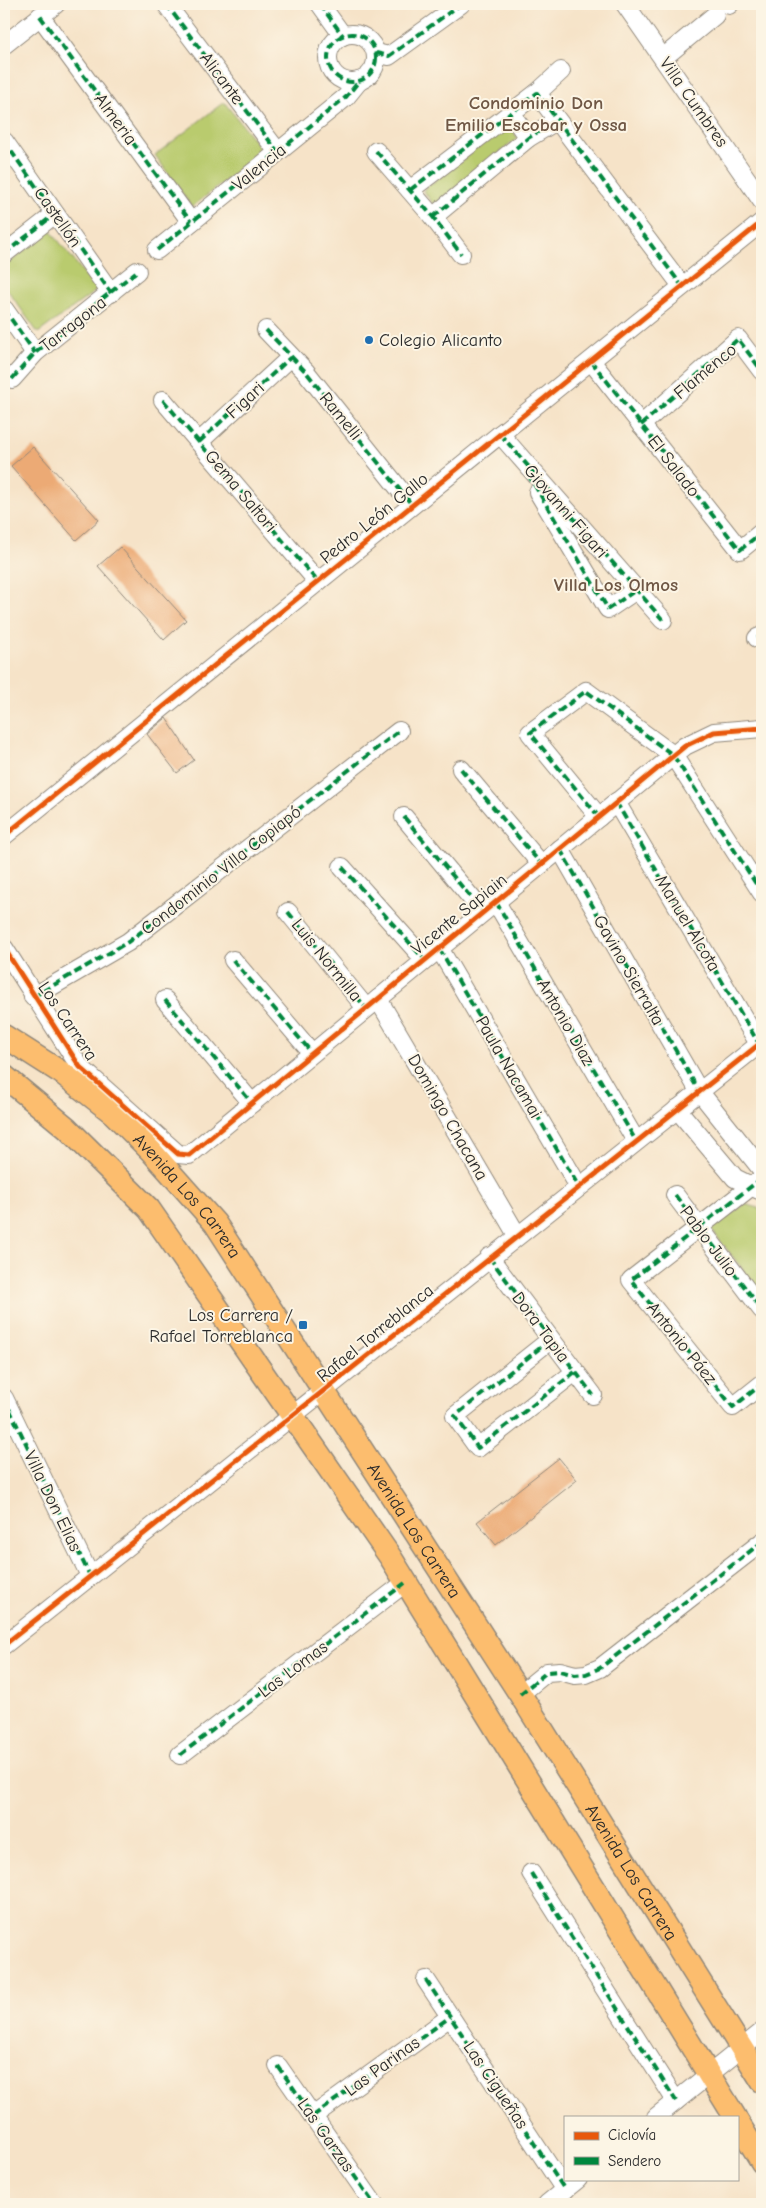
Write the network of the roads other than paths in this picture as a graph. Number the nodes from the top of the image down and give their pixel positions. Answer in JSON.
{"nodes":[{"id":1,"x":56,"y":4,"type":"edge"},
{"id":2,"x":166,"y":4,"type":"edge"},
{"id":3,"x":320,"y":4,"type":"edge"},
{"id":4,"x":625,"y":4,"type":"edge"},
{"id":5,"x":458,"y":5,"type":"edge"},
{"id":6,"x":725,"y":8,"type":"edge"},
{"id":7,"x":40,"y":16,"type":"junction"},
{"id":8,"x":343,"y":36,"type":"junction"},
{"id":9,"x":4,"y":45,"type":"edge"},
{"id":10,"x":376,"y":53,"type":"junction"},
{"id":11,"x":663,"y":58,"type":"junction"},
{"id":12,"x":561,"y":71,"type":"dead end"},
{"id":13,"x":359,"y":81,"type":"junction"},
{"id":14,"x":537,"y":93,"type":"junction"},
{"id":15,"x":511,"y":114,"type":"junction"},
{"id":16,"x":556,"y":121,"type":"junction"},
{"id":17,"x":528,"y":138,"type":"junction"},
{"id":18,"x":4,"y":141,"type":"edge"},
{"id":19,"x":376,"y":150,"type":"dead end"},
{"id":20,"x":278,"y":152,"type":"junction"},
{"id":21,"x":410,"y":190,"type":"junction"},
{"id":22,"x":762,"y":201,"type":"edge"},
{"id":23,"x":55,"y":214,"type":"junction"},
{"id":24,"x":432,"y":217,"type":"junction"},
{"id":25,"x":191,"y":222,"type":"junction"},
{"id":26,"x":762,"y":222,"type":"edge"},
{"id":27,"x":157,"y":250,"type":"dead end"},
{"id":28,"x":4,"y":254,"type":"edge"},
{"id":29,"x":461,"y":254,"type":"dead end"},
{"id":30,"x":137,"y":271,"type":"dead end"},
{"id":31,"x":682,"y":286,"type":"junction"},
{"id":32,"x":112,"y":293,"type":"junction"},
{"id":33,"x":4,"y":309,"type":"edge"},
{"id":34,"x":266,"y":330,"type":"dead end"},
{"id":35,"x":36,"y":353,"type":"junction"},
{"id":36,"x":291,"y":357,"type":"junction"},
{"id":37,"x":591,"y":361,"type":"junction"},
{"id":38,"x":762,"y":371,"type":"edge"},
{"id":39,"x":12,"y":379,"type":"dead end"},
{"id":40,"x":163,"y":400,"type":"dead end"},
{"id":41,"x":641,"y":425,"type":"junction"},
{"id":42,"x":500,"y":434,"type":"junction"},
{"id":43,"x":199,"y":442,"type":"junction"},
{"id":44,"x":516,"y":454,"type":"junction"},
{"id":45,"x":412,"y":505,"type":"junction"},
{"id":46,"x":762,"y":532,"type":"edge"},
{"id":47,"x":318,"y":582,"type":"junction"},
{"id":48,"x":636,"y":590,"type":"junction"},
{"id":49,"x":663,"y":620,"type":"dead end"},
{"id":50,"x":762,"y":728,"type":"edge"},
{"id":51,"x":399,"y":731,"type":"dead end"},
{"id":52,"x":673,"y":755,"type":"junction"},
{"id":53,"x":461,"y":769,"type":"dead end"},
{"id":54,"x":616,"y":802,"type":"junction"},
{"id":55,"x":599,"y":816,"type":"junction"},
{"id":56,"x":404,"y":817,"type":"dead end"},
{"id":57,"x":4,"y":836,"type":"edge"},
{"id":58,"x":560,"y":849,"type":"junction"},
{"id":59,"x":542,"y":864,"type":"junction"},
{"id":60,"x":342,"y":867,"type":"dead end"},
{"id":61,"x":762,"y":893,"type":"edge"},
{"id":62,"x":489,"y":907,"type":"junction"},
{"id":63,"x":288,"y":912,"type":"dead end"},
{"id":64,"x":4,"y":948,"type":"edge"},
{"id":65,"x":439,"y":948,"type":"junction"},
{"id":66,"x":233,"y":960,"type":"dead end"},
{"id":67,"x":425,"y":960,"type":"junction"},
{"id":68,"x":33,"y":997,"type":"junction"},
{"id":69,"x":165,"y":1000,"type":"dead end"},
{"id":70,"x":372,"y":1004,"type":"junction"},
{"id":71,"x":4,"y":1036,"type":"edge"},
{"id":72,"x":761,"y":1043,"type":"edge"},
{"id":73,"x":312,"y":1053,"type":"junction"},
{"id":74,"x":4,"y":1076,"type":"edge"},
{"id":75,"x":699,"y":1091,"type":"junction"},
{"id":76,"x":252,"y":1102,"type":"junction"},
{"id":77,"x":677,"y":1109,"type":"junction"},
{"id":78,"x":636,"y":1142,"type":"junction"},
{"id":79,"x":189,"y":1155,"type":"joint"},
{"id":80,"x":762,"y":1170,"type":"edge"},
{"id":81,"x":759,"y":1185,"type":"edge"},
{"id":82,"x":579,"y":1187,"type":"junction"},
{"id":83,"x":675,"y":1195,"type":"dead end"},
{"id":84,"x":698,"y":1228,"type":"junction"},
{"id":85,"x":517,"y":1235,"type":"junction"},
{"id":86,"x":489,"y":1258,"type":"junction"},
{"id":87,"x":762,"y":1310,"type":"edge"},
{"id":88,"x":550,"y":1340,"type":"junction"},
{"id":89,"x":575,"y":1372,"type":"junction"},
{"id":90,"x":762,"y":1384,"type":"edge"},
{"id":91,"x":323,"y":1393,"type":"junction"},
{"id":92,"x":593,"y":1395,"type":"dead end"},
{"id":93,"x":4,"y":1398,"type":"edge"},
{"id":94,"x":293,"y":1416,"type":"junction"},
{"id":95,"x":762,"y":1542,"type":"edge"},
{"id":96,"x":90,"y":1576,"type":"junction"},
{"id":97,"x":405,"y":1583,"type":"junction"},
{"id":98,"x":4,"y":1645,"type":"edge"},
{"id":99,"x":520,"y":1694,"type":"junction"},
{"id":100,"x":180,"y":1755,"type":"dead end"},
{"id":101,"x":531,"y":1873,"type":"dead end"},
{"id":102,"x":426,"y":1980,"type":"dead end"},
{"id":103,"x":450,"y":2017,"type":"junction"},
{"id":104,"x":762,"y":2032,"type":"edge"},
{"id":105,"x":742,"y":2048,"type":"junction"},
{"id":106,"x":278,"y":2066,"type":"dead end"},
{"id":107,"x":709,"y":2074,"type":"junction"},
{"id":108,"x":762,"y":2081,"type":"edge"},
{"id":109,"x":676,"y":2101,"type":"junction"},
{"id":110,"x":313,"y":2116,"type":"junction"},
{"id":111,"x":657,"y":2116,"type":"edge"},
{"id":112,"x":734,"y":2116,"type":"edge"},
{"id":113,"x":738,"y":2123,"type":"edge"},
{"id":114,"x":762,"y":2162,"type":"edge"},
{"id":115,"x":564,"y":2174,"type":"edge"},
{"id":116,"x":572,"y":2185,"type":"edge"},
{"id":117,"x":374,"y":2204,"type":"edge"},
{"id":118,"x":547,"y":2204,"type":"edge"}],
"edges":[{"from":1,"to":7,"type":"street"},
{"from":2,"to":20,"type":"street","name":"Alicante"},
{"from":3,"to":8,"type":"street"},
{"from":4,"to":11,"type":"street","name":"Villa Cumbres"},
{"from":5,"to":10,"type":"street"},
{"from":6,"to":11,"type":"street"},
{"from":7,"to":9,"type":"street"},
{"from":7,"to":25,"type":"street","name":"Almeria"},
{"from":8,"to":10,"type":"street"},
{"from":8,"to":13,"type":"street"},
{"from":10,"to":13,"type":"street","name":"Valencia"},
{"from":11,"to":22,"type":"street","name":"Villa Cumbres"},
{"from":12,"to":14,"type":"street"},
{"from":13,"to":20,"type":"street","name":"Valencia"},
{"from":14,"to":15,"type":"street"},
{"from":14,"to":16,"type":"street"},
{"from":15,"to":17,"type":"street"},
{"from":15,"to":21,"type":"street"},
{"from":16,"to":17,"type":"street"},
{"from":16,"to":31,"type":"street"},
{"from":17,"to":24,"type":"street"},
{"from":18,"to":23,"type":"street","name":"Castellón"},
{"from":19,"to":21,"type":"street"},
{"from":20,"to":25,"type":"street","name":"Valencia"},
{"from":21,"to":24,"type":"street"},
{"from":23,"to":28,"type":"street"},
{"from":23,"to":32,"type":"street","name":"Castellón"},
{"from":24,"to":29,"type":"street"},
{"from":25,"to":27,"type":"street","name":"Valencia"},
{"from":26,"to":31,"type":"street","name":"Pedro León Gallo"},
{"from":30,"to":32,"type":"street","name":"Tarragona"},
{"from":31,"to":37,"type":"street","name":"Pedro León Gallo"},
{"from":32,"to":35,"type":"street","name":"Tarragona"},
{"from":33,"to":35,"type":"street"},
{"from":34,"to":36,"type":"street","name":"Ramelli"},
{"from":35,"to":39,"type":"street","name":"Tarragona"},
{"from":36,"to":43,"type":"street","name":"Figari"},
{"from":36,"to":45,"type":"street","name":"Ramelli"},
{"from":37,"to":41,"type":"street","name":"El Salado"},
{"from":37,"to":42,"type":"street","name":"Pedro León Gallo"},
{"from":38,"to":41,"type":"street","name":"Flamenco"},
{"from":40,"to":43,"type":"street","name":"Gema Saltori"},
{"from":41,"to":46,"type":"street","name":"El Salado"},
{"from":42,"to":44,"type":"street","name":"Giovanni Figari"},
{"from":42,"to":45,"type":"street","name":"Pedro León Gallo"},
{"from":43,"to":47,"type":"street","name":"Gema Saltori"},
{"from":44,"to":48,"type":"street","name":"Giovanni Figari"},
{"from":44,"to":48,"type":"street","name":"Giovanni Figari"},
{"from":45,"to":47,"type":"street","name":"Pedro León Gallo"},
{"from":47,"to":57,"type":"street","name":"Pedro León Gallo"},
{"from":48,"to":49,"type":"street","name":"Giovanni Figari"},
{"from":50,"to":52,"type":"street","name":"Vicente Sapiain"},
{"from":51,"to":68,"type":"street","name":"Condominio Villa Copiapó"},
{"from":52,"to":54,"type":"street","name":"Vicente Sapiain"},
{"from":52,"to":55,"type":"street"},
{"from":52,"to":61,"type":"street"},
{"from":53,"to":59,"type":"street"},
{"from":54,"to":55,"type":"street","name":"Vicente Sapiain"},
{"from":54,"to":72,"type":"street","name":"Manuel Alcota"},
{"from":55,"to":58,"type":"street","name":"Vicente Sapiain"},
{"from":56,"to":62,"type":"street","name":"Antonio Diaz"},
{"from":58,"to":59,"type":"street","name":"Vicente Sapiain"},
{"from":58,"to":75,"type":"street","name":"Gavino Sierralta"},
{"from":59,"to":62,"type":"street","name":"Vicente Sapiain"},
{"from":60,"to":67,"type":"street"},
{"from":62,"to":65,"type":"street","name":"Vicente Sapiain"},
{"from":62,"to":78,"type":"street","name":"Antonio Diaz"},
{"from":63,"to":70,"type":"street","name":"Luis Normilla"},
{"from":64,"to":68,"type":"street","name":"Los Carrera"},
{"from":65,"to":67,"type":"street","name":"Vicente Sapiain"},
{"from":65,"to":82,"type":"street","name":"Paula Nacamai"},
{"from":66,"to":73,"type":"street"},
{"from":67,"to":70,"type":"street","name":"Vicente Sapiain"},
{"from":68,"to":79,"type":"street","name":"Los Carrera"},
{"from":69,"to":76,"type":"street"},
{"from":70,"to":73,"type":"street","name":"Vicente Sapiain"},
{"from":70,"to":85,"type":"street","name":"Domingo Chacana"},
{"from":71,"to":91,"type":"main road","name":"Avenida Los Carrera"},
{"from":72,"to":75,"type":"street","name":"Rafael Torreblanca"},
{"from":73,"to":76,"type":"street","name":"Vicente Sapiain"},
{"from":74,"to":94,"type":"main road","name":"Avenida Los Carrera"},
{"from":75,"to":77,"type":"street","name":"Rafael Torreblanca"},
{"from":75,"to":80,"type":"street","name":"Gavino Sierralta"},
{"from":76,"to":79,"type":"street","name":"Vicente Sapiain"},
{"from":77,"to":78,"type":"street","name":"Rafael Torreblanca"},
{"from":77,"to":81,"type":"street"},
{"from":78,"to":82,"type":"street","name":"Rafael Torreblanca"},
{"from":81,"to":84,"type":"street"},
{"from":82,"to":85,"type":"street","name":"Rafael Torreblanca"},
{"from":83,"to":84,"type":"street","name":"Pablo Julio"},
{"from":84,"to":87,"type":"street","name":"Pablo Julio"},
{"from":84,"to":90,"type":"street","name":"Antonio Páez"},
{"from":85,"to":86,"type":"street","name":"Rafael Torreblanca"},
{"from":86,"to":88,"type":"street","name":"Dora Tapia"},
{"from":86,"to":91,"type":"street","name":"Rafael Torreblanca"},
{"from":88,"to":89,"type":"street","name":"Dora Tapia"},
{"from":88,"to":89,"type":"street"},
{"from":89,"to":92,"type":"street","name":"Dora Tapia"},
{"from":91,"to":94,"type":"street","name":"Rafael Torreblanca"},
{"from":91,"to":99,"type":"main road","name":"Avenida Los Carrera"},
{"from":93,"to":96,"type":"street","name":"Villa Don Elias"},
{"from":94,"to":96,"type":"street","name":"Rafael Torreblanca"},
{"from":94,"to":97,"type":"main road","name":"Avenida Los Carrera"},
{"from":95,"to":99,"type":"street"},
{"from":96,"to":98,"type":"street","name":"Rafael Torreblanca"},
{"from":97,"to":100,"type":"street","name":"Las Lomas"},
{"from":97,"to":107,"type":"main road","name":"Avenida Los Carrera"},
{"from":99,"to":105,"type":"main road","name":"Avenida Los Carrera"},
{"from":101,"to":109,"type":"street"},
{"from":102,"to":103,"type":"street","name":"Las Cigueñas"},
{"from":103,"to":110,"type":"street","name":"Las Parinas"},
{"from":103,"to":115,"type":"street","name":"Las Cigueñas"},
{"from":104,"to":105,"type":"street"},
{"from":105,"to":107,"type":"street"},
{"from":105,"to":108,"type":"main road","name":"Avenida Los Carrera"},
{"from":106,"to":110,"type":"street","name":"Las Garzas"},
{"from":107,"to":109,"type":"street"},
{"from":107,"to":112,"type":"main road","name":"Avenida Los Carrera"},
{"from":109,"to":111,"type":"street"},
{"from":110,"to":117,"type":"street","name":"Las Garzas"},
{"from":113,"to":114,"type":"main road"},
{"from":116,"to":118,"type":"street"}]}
